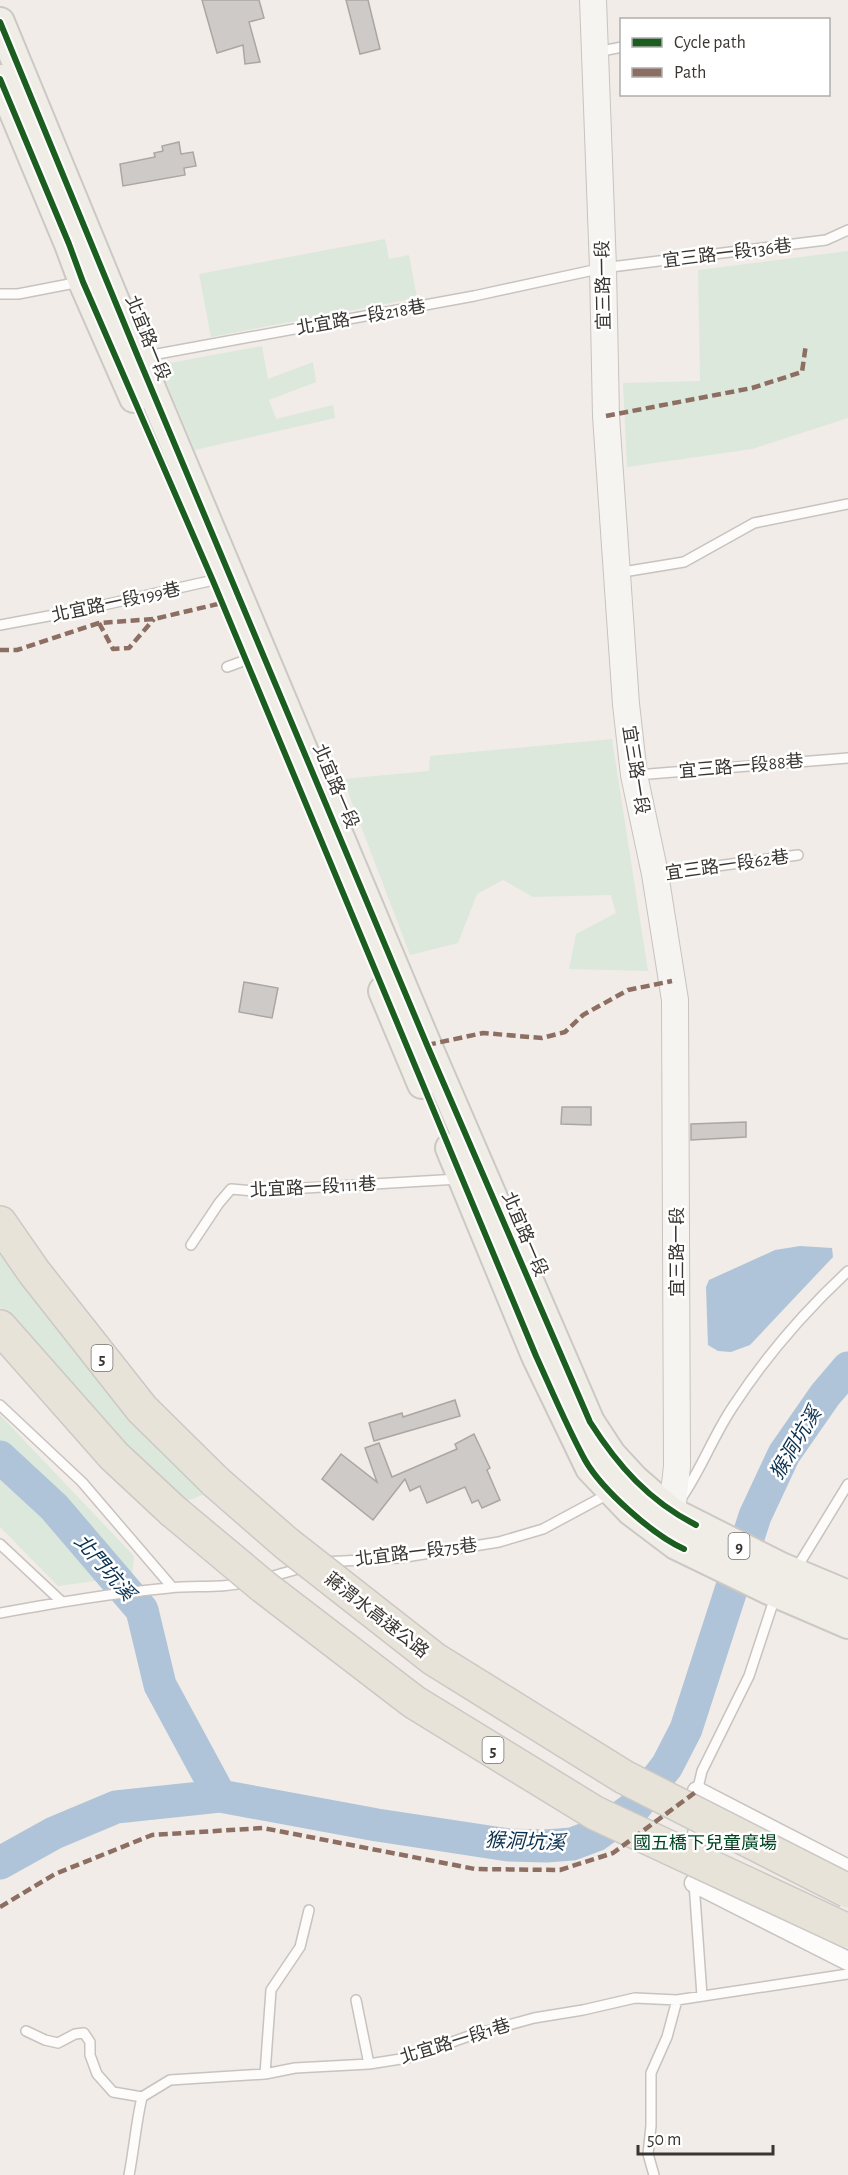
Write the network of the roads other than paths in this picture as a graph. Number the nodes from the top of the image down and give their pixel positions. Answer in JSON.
{"nodes":[{"id":1,"x":593,"y":0,"type":"edge"},
{"id":2,"x":0,"y":22,"type":"edge"},
{"id":3,"x":620,"y":47,"type":"edge"},
{"id":4,"x":595,"y":52,"type":"junction"},
{"id":5,"x":0,"y":79,"type":"edge"},
{"id":6,"x":848,"y":230,"type":"edge"},
{"id":7,"x":603,"y":268,"type":"junction"},
{"id":8,"x":94,"y":278,"type":"junction"},
{"id":9,"x":0,"y":294,"type":"edge"},
{"id":10,"x":128,"y":359,"type":"junction"},
{"id":11,"x":848,"y":504,"type":"edge"},
{"id":12,"x":616,"y":573,"type":"junction"},
{"id":13,"x":222,"y":579,"type":"junction"},
{"id":14,"x":0,"y":625,"type":"edge"},
{"id":15,"x":848,"y":758,"type":"edge"},
{"id":16,"x":634,"y":775,"type":"junction"},
{"id":17,"x":798,"y":855,"type":"dead end"},
{"id":18,"x":655,"y":874,"type":"junction"},
{"id":19,"x":464,"y":1179,"type":"junction"},
{"id":20,"x":0,"y":1223,"type":"edge"},
{"id":21,"x":191,"y":1245,"type":"dead end"},
{"id":22,"x":848,"y":1271,"type":"edge"},
{"id":23,"x":0,"y":1327,"type":"edge"},
{"id":24,"x":0,"y":1405,"type":"edge"},
{"id":25,"x":848,"y":1484,"type":"edge"},
{"id":26,"x":622,"y":1486,"type":"junction"},
{"id":27,"x":678,"y":1530,"type":"junction"},
{"id":28,"x":0,"y":1544,"type":"edge"},
{"id":29,"x":782,"y":1581,"type":"junction"},
{"id":30,"x":172,"y":1587,"type":"junction"},
{"id":31,"x":848,"y":1595,"type":"edge"},
{"id":32,"x":62,"y":1602,"type":"junction"},
{"id":33,"x":0,"y":1613,"type":"edge"},
{"id":34,"x":848,"y":1624,"type":"edge"},
{"id":35,"x":697,"y":1791,"type":"junction"},
{"id":36,"x":848,"y":1869,"type":"edge"},
{"id":37,"x":693,"y":1874,"type":"junction"},
{"id":38,"x":848,"y":1891,"type":"edge"},
{"id":39,"x":309,"y":1910,"type":"dead end"},
{"id":40,"x":848,"y":1931,"type":"edge"},
{"id":41,"x":848,"y":1961,"type":"edge"},
{"id":42,"x":848,"y":1974,"type":"edge"},
{"id":43,"x":702,"y":1996,"type":"junction"},
{"id":44,"x":356,"y":2000,"type":"dead end"},
{"id":45,"x":677,"y":2000,"type":"junction"},
{"id":46,"x":26,"y":2031,"type":"dead end"},
{"id":47,"x":369,"y":2064,"type":"junction"},
{"id":48,"x":266,"y":2074,"type":"junction"},
{"id":49,"x":142,"y":2097,"type":"junction"},
{"id":50,"x":129,"y":2175,"type":"edge"},
{"id":51,"x":654,"y":2175,"type":"edge"}],
"edges":[{"from":1,"to":4,"type":"street","name":"宜三路一段"},
{"from":2,"to":8,"type":"main road","name":"北宜路一段","number":"9"},
{"from":3,"to":4,"type":"lane"},
{"from":4,"to":7,"type":"street","name":"宜三路一段"},
{"from":5,"to":8,"type":"main road","name":"北宜路一段","number":"9"},
{"from":6,"to":7,"type":"lane","name":"宜三路一段136巷"},
{"from":7,"to":10,"type":"lane","name":"北宜路一段218巷"},
{"from":7,"to":12,"type":"street","name":"宜三路一段"},
{"from":8,"to":9,"type":"lane"},
{"from":8,"to":10,"type":"main road","name":"北宜路一段","number":"9"},
{"from":10,"to":13,"type":"main road","name":"北宜路一段","number":"9"},
{"from":11,"to":12,"type":"lane"},
{"from":12,"to":16,"type":"street","name":"宜三路一段"},
{"from":13,"to":14,"type":"lane","name":"北宜路一段199巷"},
{"from":13,"to":19,"type":"main road","name":"北宜路一段","number":"9"},
{"from":13,"to":26,"type":"main road","name":"北宜路一段","number":"9"},
{"from":15,"to":16,"type":"lane","name":"宜三路一段88巷"},
{"from":16,"to":18,"type":"street","name":"宜三路一段"},
{"from":17,"to":18,"type":"lane","name":"宜三路一段62巷"},
{"from":18,"to":27,"type":"street","name":"宜三路一段"},
{"from":19,"to":21,"type":"lane","name":"北宜路一段111巷"},
{"from":19,"to":26,"type":"main road","name":"北宜路一段","number":"9"},
{"from":20,"to":38,"type":"highway","name":"蔣渭水高速公路","number":"5","bridge":true},
{"from":22,"to":27,"type":"lane"},
{"from":23,"to":40,"type":"highway","number":"5","bridge":true},
{"from":24,"to":30,"type":"lane"},
{"from":25,"to":29,"type":"lane"},
{"from":26,"to":27,"type":"main road","name":"北宜路一段","number":"9"},
{"from":26,"to":30,"type":"lane","name":"北宜路一段75巷"},
{"from":27,"to":29,"type":"main road","number":"9"},
{"from":28,"to":32,"type":"lane"},
{"from":29,"to":31,"type":"main road","number":"9"},
{"from":29,"to":34,"type":"main road","number":"9"},
{"from":29,"to":35,"type":"lane"},
{"from":30,"to":32,"type":"lane","name":"北宜路一段75巷"},
{"from":32,"to":33,"type":"lane"},
{"from":35,"to":36,"type":"street"},
{"from":35,"to":37,"type":"lane"},
{"from":37,"to":41,"type":"street"},
{"from":37,"to":43,"type":"lane"},
{"from":39,"to":48,"type":"lane"},
{"from":42,"to":43,"type":"lane","name":"北宜路一段1巷"},
{"from":43,"to":45,"type":"lane","name":"北宜路一段1巷"},
{"from":44,"to":47,"type":"lane"},
{"from":45,"to":47,"type":"lane","name":"北宜路一段1巷"},
{"from":45,"to":51,"type":"lane"},
{"from":46,"to":49,"type":"lane"},
{"from":47,"to":48,"type":"lane","name":"北宜路一段1巷"},
{"from":48,"to":49,"type":"lane","name":"北宜路一段1巷"},
{"from":49,"to":50,"type":"lane"}]}
